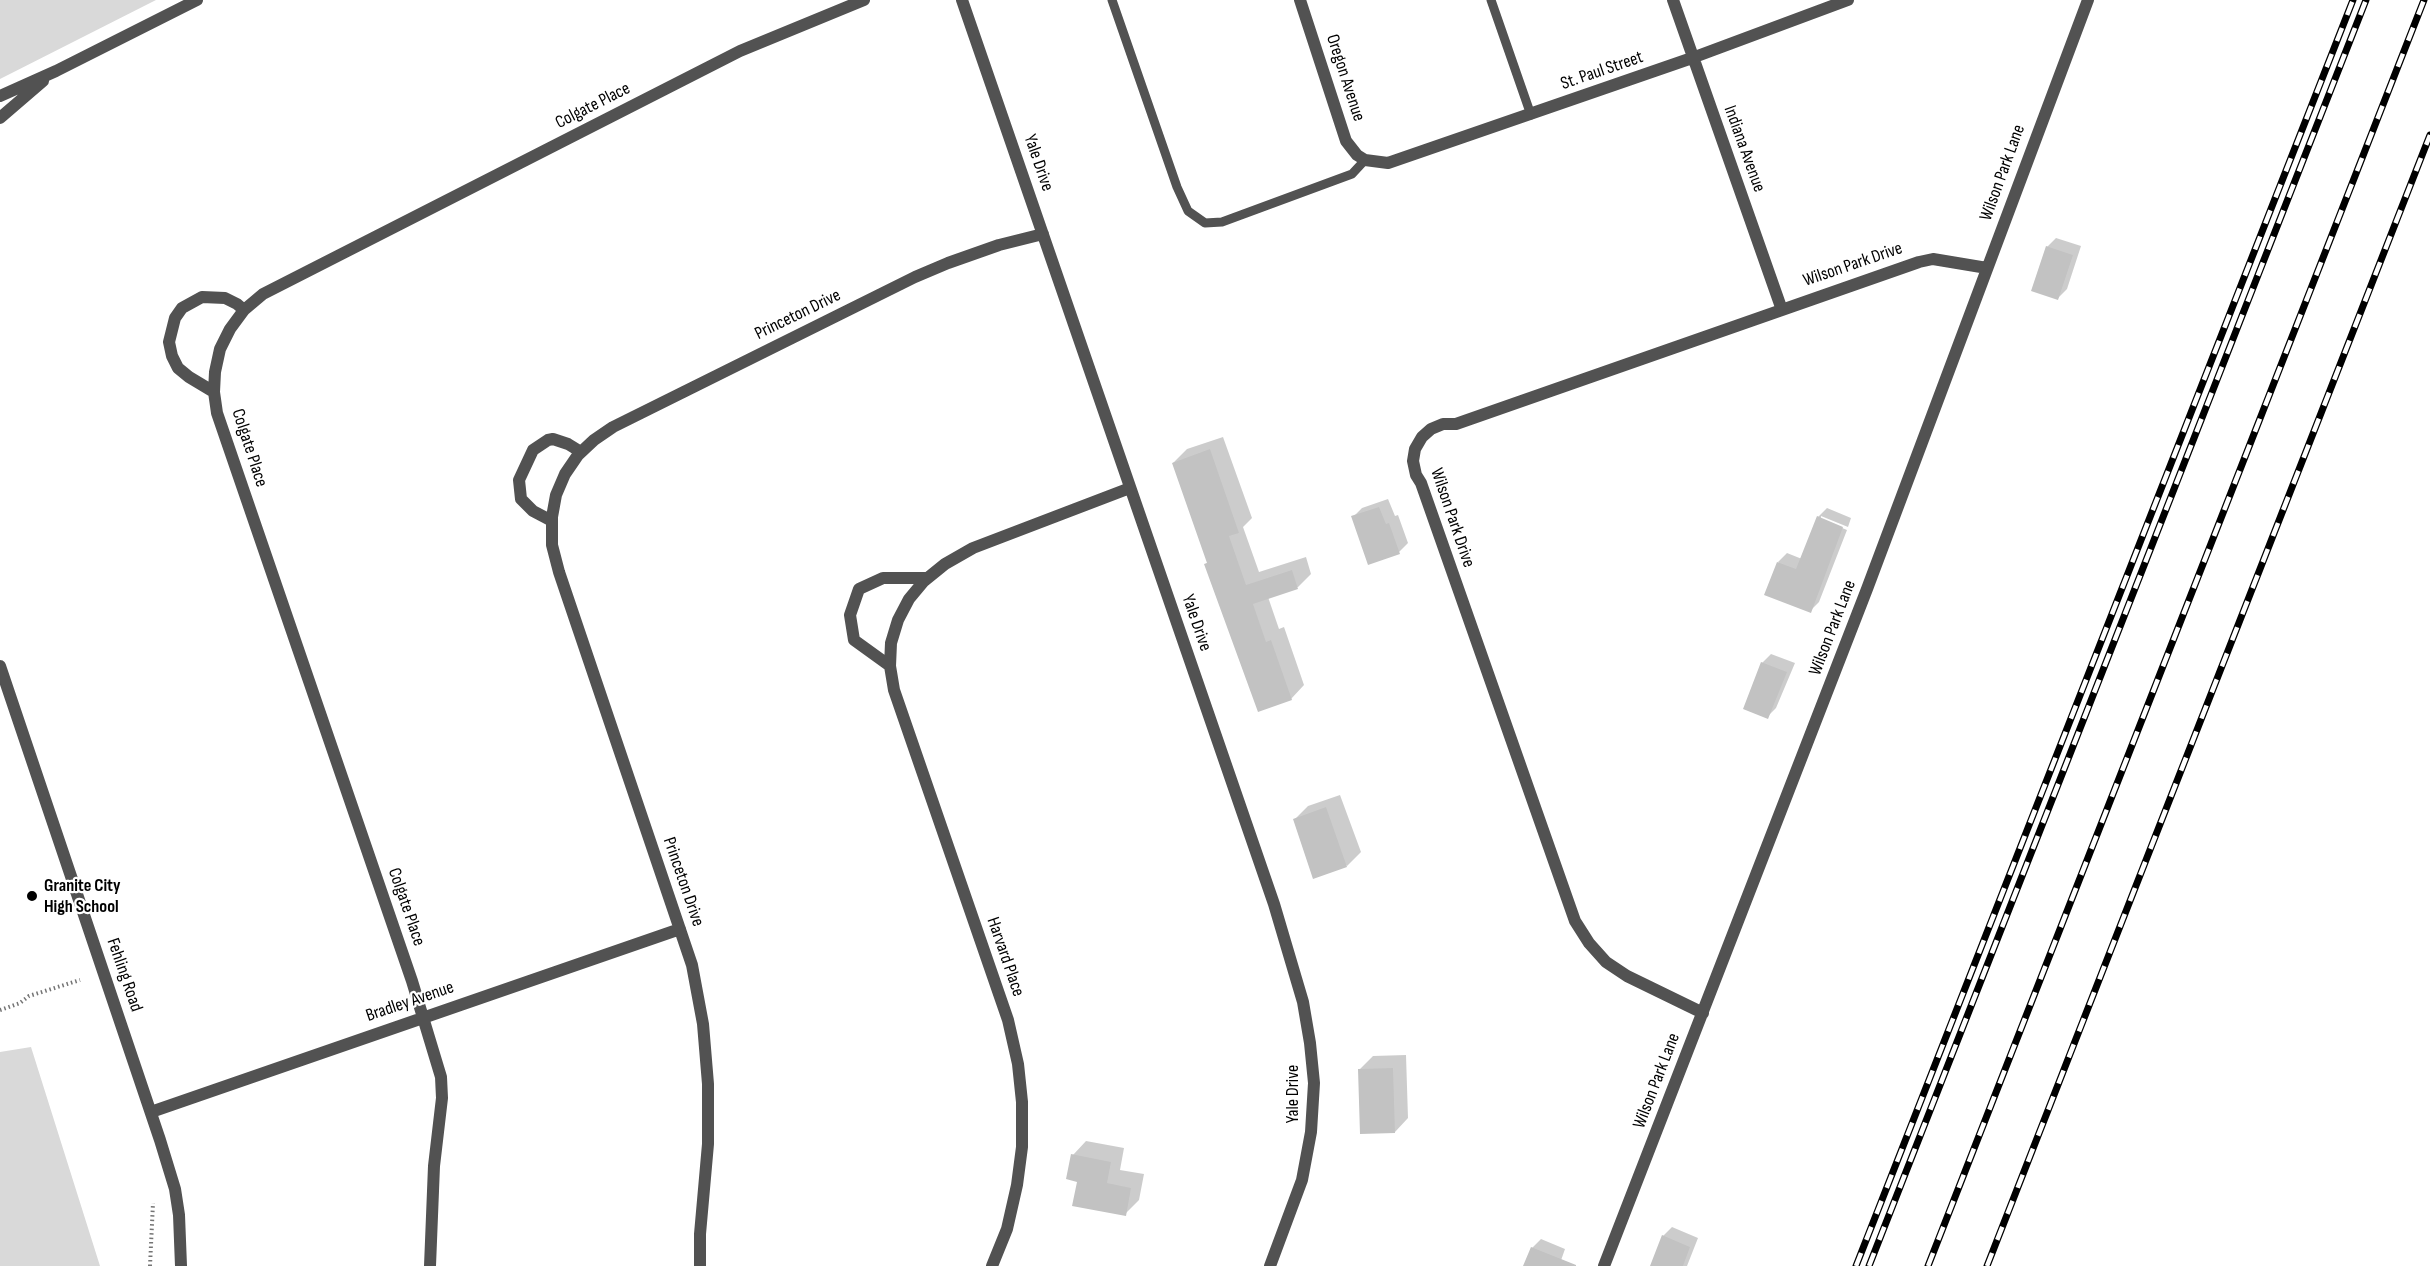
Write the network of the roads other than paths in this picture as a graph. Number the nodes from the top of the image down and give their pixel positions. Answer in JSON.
{"nodes":[{"id":1,"x":197,"y":0,"type":"edge"},
{"id":2,"x":864,"y":0,"type":"edge"},
{"id":3,"x":962,"y":0,"type":"edge"},
{"id":4,"x":1112,"y":0,"type":"edge"},
{"id":5,"x":1300,"y":0,"type":"edge"},
{"id":6,"x":1491,"y":0,"type":"edge"},
{"id":7,"x":1673,"y":0,"type":"edge"},
{"id":8,"x":1848,"y":0,"type":"edge"},
{"id":9,"x":2088,"y":0,"type":"edge"},
{"id":10,"x":1692,"y":58,"type":"junction"},
{"id":11,"x":56,"y":71,"type":"junction"},
{"id":12,"x":0,"y":96,"type":"edge"},
{"id":13,"x":1531,"y":116,"type":"junction"},
{"id":14,"x":0,"y":118,"type":"edge"},
{"id":15,"x":1365,"y":160,"type":"junction"},
{"id":16,"x":1043,"y":234,"type":"junction"},
{"id":17,"x":1987,"y":268,"type":"junction"},
{"id":18,"x":244,"y":310,"type":"junction"},
{"id":19,"x":1782,"y":310,"type":"junction"},
{"id":20,"x":214,"y":392,"type":"junction"},
{"id":21,"x":581,"y":452,"type":"junction"},
{"id":22,"x":1130,"y":488,"type":"junction"},
{"id":23,"x":552,"y":521,"type":"junction"},
{"id":24,"x":927,"y":578,"type":"junction"},
{"id":25,"x":0,"y":666,"type":"edge"},
{"id":26,"x":890,"y":666,"type":"junction"},
{"id":27,"x":680,"y":929,"type":"junction"},
{"id":28,"x":1703,"y":1013,"type":"junction"},
{"id":29,"x":423,"y":1016,"type":"junction"},
{"id":30,"x":151,"y":1112,"type":"junction"},
{"id":31,"x":181,"y":1266,"type":"edge"},
{"id":32,"x":430,"y":1266,"type":"edge"},
{"id":33,"x":700,"y":1266,"type":"edge"},
{"id":34,"x":992,"y":1266,"type":"edge"},
{"id":35,"x":1270,"y":1266,"type":"edge"},
{"id":36,"x":1604,"y":1266,"type":"edge"}],
"edges":[{"from":1,"to":11,"type":"street"},
{"from":2,"to":18,"type":"street","name":"Colgate Place"},
{"from":3,"to":16,"type":"street","name":"Yale Drive"},
{"from":4,"to":15,"type":"lane"},
{"from":5,"to":15,"type":"street","name":"Oregon Avenue"},
{"from":6,"to":13,"type":"lane"},
{"from":7,"to":10,"type":"street","name":"Indiana Avenue"},
{"from":8,"to":10,"type":"street","name":"St. Paul Street"},
{"from":9,"to":17,"type":"street","name":"Wilson Park Lane"},
{"from":10,"to":13,"type":"street","name":"St. Paul Street"},
{"from":10,"to":19,"type":"street","name":"Indiana Avenue"},
{"from":11,"to":12,"type":"street"},
{"from":11,"to":14,"type":"street"},
{"from":13,"to":15,"type":"street","name":"St. Paul Street"},
{"from":16,"to":21,"type":"street","name":"Princeton Drive"},
{"from":16,"to":22,"type":"street","name":"Yale Drive"},
{"from":17,"to":19,"type":"street","name":"Wilson Park Drive"},
{"from":17,"to":28,"type":"street","name":"Wilson Park Lane"},
{"from":18,"to":20,"type":"street","name":"Colgate Place"},
{"from":18,"to":20,"type":"street"},
{"from":19,"to":28,"type":"street","name":"Wilson Park Drive"},
{"from":20,"to":29,"type":"street","name":"Colgate Place"},
{"from":21,"to":23,"type":"street","name":"Princeton Drive"},
{"from":21,"to":23,"type":"street"},
{"from":22,"to":24,"type":"street","name":"Harvard Place"},
{"from":22,"to":35,"type":"street","name":"Yale Drive"},
{"from":23,"to":27,"type":"street","name":"Princeton Drive"},
{"from":24,"to":26,"type":"street","name":"Harvard Place"},
{"from":24,"to":26,"type":"street"},
{"from":25,"to":30,"type":"street","name":"Fehling Road"},
{"from":26,"to":34,"type":"street","name":"Harvard Place"},
{"from":27,"to":29,"type":"street","name":"Bradley Avenue"},
{"from":27,"to":33,"type":"street","name":"Princeton Drive"},
{"from":28,"to":36,"type":"street","name":"Wilson Park Lane"},
{"from":29,"to":30,"type":"street","name":"Bradley Avenue"},
{"from":29,"to":32,"type":"street","name":"Colgate Place"},
{"from":30,"to":31,"type":"street","name":"Fehling Road"}]}
